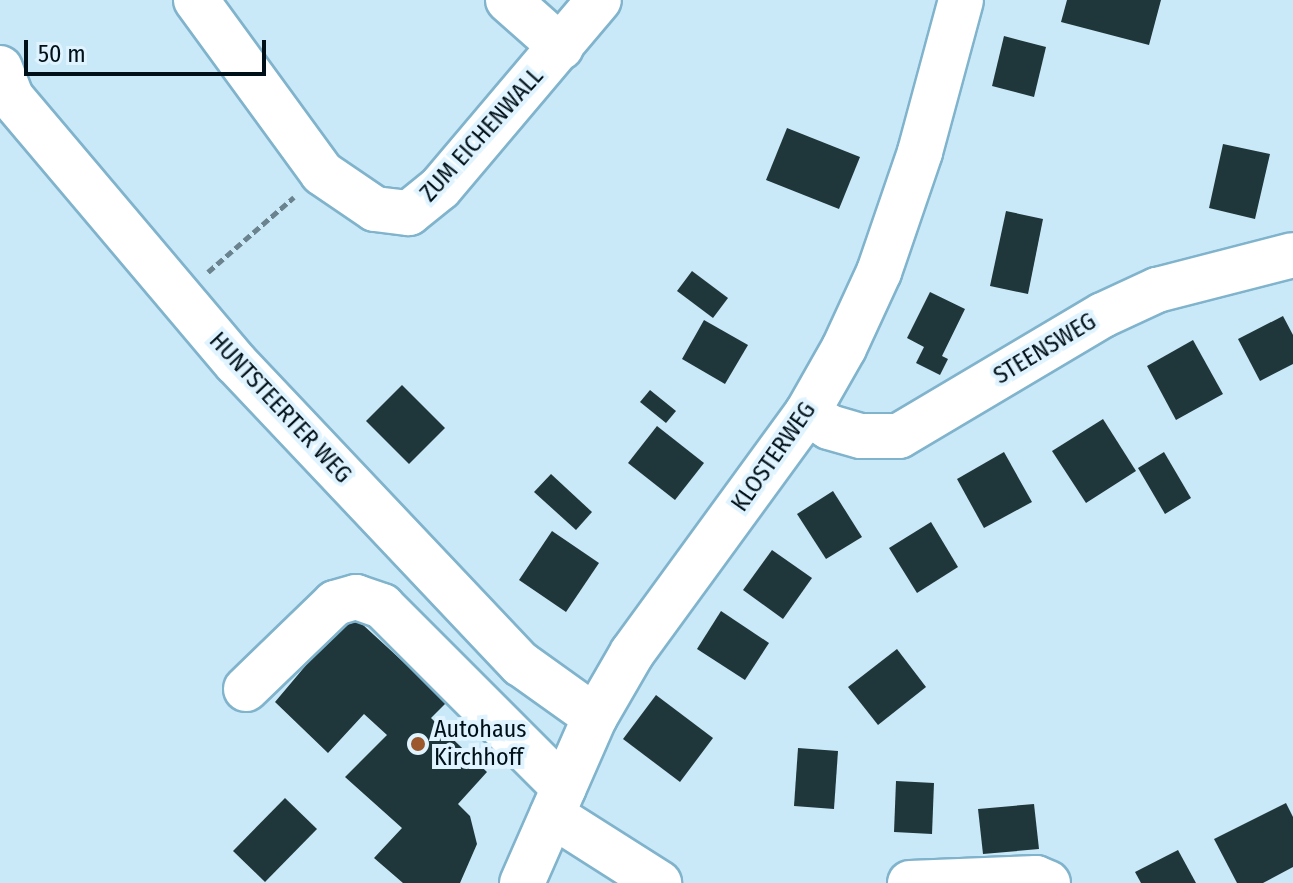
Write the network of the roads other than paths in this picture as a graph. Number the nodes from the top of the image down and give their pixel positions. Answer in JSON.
{"nodes":[{"id":1,"x":196,"y":0,"type":"edge"},
{"id":2,"x":508,"y":0,"type":"edge"},
{"id":3,"x":599,"y":0,"type":"edge"},
{"id":4,"x":961,"y":0,"type":"edge"},
{"id":5,"x":561,"y":47,"type":"junction"},
{"id":6,"x":0,"y":68,"type":"edge"},
{"id":7,"x":1293,"y":255,"type":"edge"},
{"id":8,"x":807,"y":413,"type":"junction"},
{"id":9,"x":246,"y":689,"type":"dead end"},
{"id":10,"x":595,"y":717,"type":"junction"},
{"id":11,"x":558,"y":802,"type":"junction"},
{"id":12,"x":522,"y":883,"type":"edge"},
{"id":13,"x":659,"y":883,"type":"edge"},
{"id":14,"x":910,"y":883,"type":"edge"},
{"id":15,"x":1048,"y":883,"type":"edge"}],
"edges":[{"from":1,"to":5,"type":"street","name":"ZUM EICHENWALL"},
{"from":2,"to":5,"type":"street"},
{"from":3,"to":5,"type":"street","name":"ZUM EICHENWALL"},
{"from":4,"to":8,"type":"street","name":"KLOSTERWEG"},
{"from":6,"to":10,"type":"street","name":"HUNTSTEERTER WEG"},
{"from":7,"to":8,"type":"street","name":"STEENSWEG"},
{"from":8,"to":10,"type":"street","name":"KLOSTERWEG"},
{"from":9,"to":11,"type":"street"},
{"from":10,"to":11,"type":"street","name":"KLOSTERWEG"},
{"from":11,"to":12,"type":"street","name":"KLOSTERWEG"},
{"from":11,"to":13,"type":"street"},
{"from":14,"to":15,"type":"street"}]}
